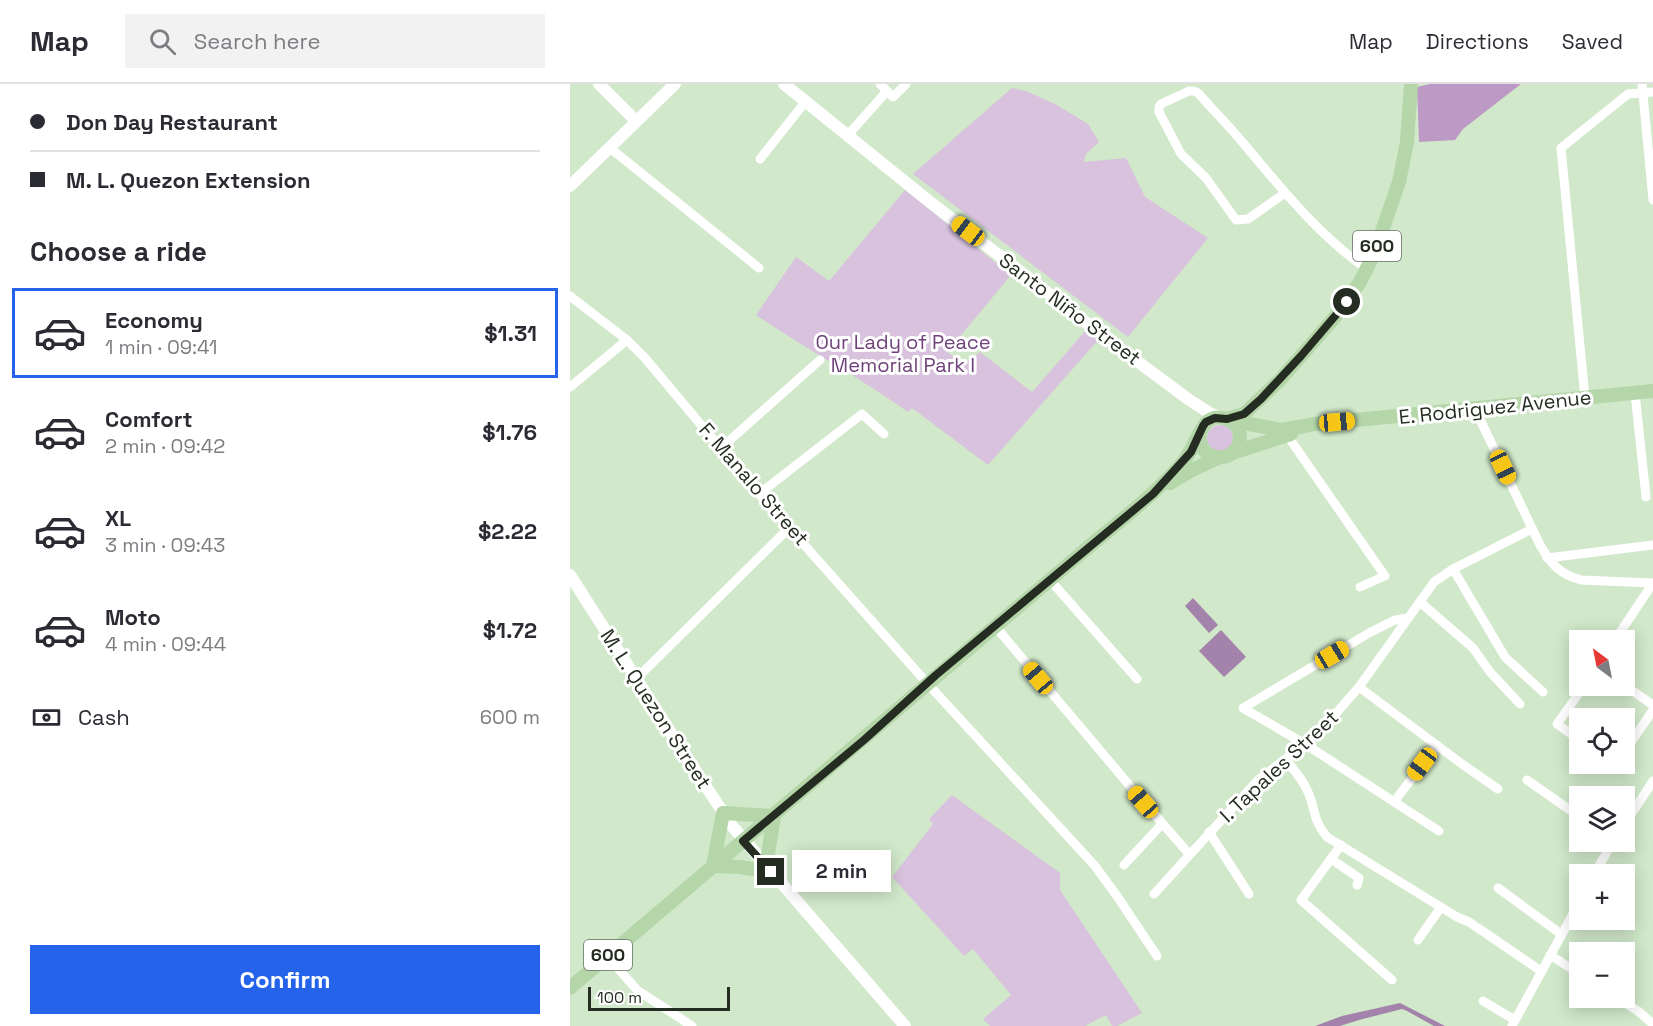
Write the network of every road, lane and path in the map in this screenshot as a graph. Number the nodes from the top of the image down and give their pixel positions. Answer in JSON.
{"nodes":[{"id":1,"x":599,"y":84,"type":"edge"},
{"id":2,"x":675,"y":84,"type":"edge"},
{"id":3,"x":784,"y":84,"type":"edge"},
{"id":4,"x":906,"y":84,"type":"edge"},
{"id":5,"x":1411,"y":84,"type":"edge"},
{"id":6,"x":884,"y":88,"type":"edge"},
{"id":7,"x":1646,"y":90,"type":"edge"},
{"id":8,"x":806,"y":101,"type":"junction"},
{"id":9,"x":636,"y":121,"type":"junction"},
{"id":10,"x":848,"y":135,"type":"junction"},
{"id":11,"x":610,"y":148,"type":"junction"},
{"id":12,"x":760,"y":159,"type":"dead end"},
{"id":13,"x":570,"y":186,"type":"edge"},
{"id":14,"x":1285,"y":193,"type":"junction"},
{"id":15,"x":1653,"y":200,"type":"edge"},
{"id":16,"x":759,"y":268,"type":"dead end"},
{"id":17,"x":1367,"y":268,"type":"junction"},
{"id":18,"x":570,"y":296,"type":"edge"},
{"id":19,"x":627,"y":340,"type":"junction"},
{"id":20,"x":820,"y":360,"type":"dead end"},
{"id":21,"x":1280,"y":380,"type":"junction"},
{"id":22,"x":570,"y":387,"type":"edge"},
{"id":23,"x":1653,"y":391,"type":"edge"},
{"id":24,"x":1635,"y":393,"type":"junction"},
{"id":25,"x":1585,"y":398,"type":"junction"},
{"id":26,"x":1188,"y":399,"type":"junction"},
{"id":27,"x":1475,"y":409,"type":"junction"},
{"id":28,"x":1226,"y":419,"type":"junction"},
{"id":29,"x":1337,"y":422,"type":"junction"},
{"id":30,"x":1249,"y":424,"type":"junction"},
{"id":31,"x":1200,"y":432,"type":"junction"},
{"id":32,"x":884,"y":434,"type":"dead end"},
{"id":33,"x":1287,"y":435,"type":"junction"},
{"id":34,"x":1240,"y":437,"type":"junction"},
{"id":35,"x":721,"y":447,"type":"junction"},
{"id":36,"x":1232,"y":453,"type":"junction"},
{"id":37,"x":1218,"y":458,"type":"junction"},
{"id":38,"x":759,"y":494,"type":"junction"},
{"id":39,"x":1153,"y":494,"type":"junction"},
{"id":40,"x":1646,"y":497,"type":"dead end"},
{"id":41,"x":790,"y":527,"type":"junction"},
{"id":42,"x":1532,"y":529,"type":"junction"},
{"id":43,"x":1653,"y":545,"type":"edge"},
{"id":44,"x":1547,"y":558,"type":"junction"},
{"id":45,"x":1453,"y":569,"type":"junction"},
{"id":46,"x":570,"y":575,"type":"edge"},
{"id":47,"x":1050,"y":580,"type":"junction"},
{"id":48,"x":1653,"y":583,"type":"edge"},
{"id":49,"x":1360,"y":587,"type":"dead end"},
{"id":50,"x":1420,"y":602,"type":"junction"},
{"id":51,"x":1408,"y":618,"type":"junction"},
{"id":52,"x":995,"y":626,"type":"junction"},
{"id":53,"x":1622,"y":630,"type":"edge"},
{"id":54,"x":636,"y":679,"type":"junction"},
{"id":55,"x":1137,"y":679,"type":"dead end"},
{"id":56,"x":927,"y":684,"type":"junction"},
{"id":57,"x":1359,"y":687,"type":"junction"},
{"id":58,"x":1543,"y":692,"type":"dead end"},
{"id":59,"x":1635,"y":693,"type":"edge"},
{"id":60,"x":1577,"y":696,"type":"edge"},
{"id":61,"x":1520,"y":704,"type":"dead end"},
{"id":62,"x":1653,"y":705,"type":"edge"},
{"id":63,"x":1653,"y":710,"type":"edge"},
{"id":64,"x":1569,"y":732,"type":"edge"},
{"id":65,"x":1635,"y":736,"type":"edge"},
{"id":66,"x":1305,"y":744,"type":"junction"},
{"id":67,"x":1437,"y":745,"type":"junction"},
{"id":68,"x":1285,"y":759,"type":"junction"},
{"id":69,"x":1527,"y":780,"type":"dead end"},
{"id":70,"x":1653,"y":781,"type":"edge"},
{"id":71,"x":1498,"y":789,"type":"dead end"},
{"id":72,"x":1649,"y":797,"type":"edge"},
{"id":73,"x":1394,"y":802,"type":"junction"},
{"id":74,"x":1569,"y":810,"type":"edge"},
{"id":75,"x":723,"y":813,"type":"junction"},
{"id":76,"x":1635,"y":813,"type":"edge"},
{"id":77,"x":774,"y":816,"type":"junction"},
{"id":78,"x":1162,"y":824,"type":"junction"},
{"id":79,"x":1440,"y":831,"type":"dead end"},
{"id":80,"x":1209,"y":832,"type":"junction"},
{"id":81,"x":743,"y":841,"type":"junction"},
{"id":82,"x":1341,"y":845,"type":"junction"},
{"id":83,"x":1189,"y":854,"type":"junction"},
{"id":84,"x":1331,"y":859,"type":"junction"},
{"id":85,"x":1124,"y":865,"type":"dead end"},
{"id":86,"x":713,"y":866,"type":"junction"},
{"id":87,"x":769,"y":870,"type":"junction"},
{"id":88,"x":1357,"y":885,"type":"dead end"},
{"id":89,"x":1498,"y":888,"type":"dead end"},
{"id":90,"x":1154,"y":894,"type":"dead end"},
{"id":91,"x":1249,"y":894,"type":"dead end"},
{"id":92,"x":1441,"y":907,"type":"junction"},
{"id":93,"x":1569,"y":921,"type":"edge"},
{"id":94,"x":1562,"y":934,"type":"junction"},
{"id":95,"x":1418,"y":940,"type":"dead end"},
{"id":96,"x":1550,"y":955,"type":"junction"},
{"id":97,"x":608,"y":956,"type":"junction"},
{"id":98,"x":1157,"y":956,"type":"dead end"},
{"id":99,"x":1569,"y":967,"type":"edge"},
{"id":100,"x":1541,"y":971,"type":"junction"},
{"id":101,"x":1392,"y":980,"type":"dead end"},
{"id":102,"x":570,"y":988,"type":"edge"},
{"id":103,"x":1484,"y":1001,"type":"dead end"},
{"id":104,"x":1633,"y":1008,"type":"edge"},
{"id":105,"x":1513,"y":1023,"type":"edge"},
{"id":106,"x":1653,"y":1024,"type":"edge"},
{"id":107,"x":692,"y":1026,"type":"edge"},
{"id":108,"x":906,"y":1026,"type":"edge"}],
"edges":[{"from":1,"to":9,"type":"main road"},
{"from":2,"to":9,"type":"main road"},
{"from":3,"to":8,"type":"main road","name":"Santo Niño Street"},
{"from":4,"to":6,"type":"street"},
{"from":5,"to":17,"type":"main road","number":"600"},
{"from":6,"to":10,"type":"street"},
{"from":7,"to":15,"type":"street"},
{"from":7,"to":25,"type":"street"},
{"from":8,"to":10,"type":"main road","name":"Santo Niño Street"},
{"from":8,"to":12,"type":"street"},
{"from":9,"to":11,"type":"main road"},
{"from":10,"to":26,"type":"main road","name":"Santo Niño Street"},
{"from":11,"to":13,"type":"main road"},
{"from":11,"to":16,"type":"street"},
{"from":14,"to":14,"type":"street"},
{"from":14,"to":17,"type":"street"},
{"from":17,"to":21,"type":"main road","number":"600"},
{"from":18,"to":19,"type":"street","name":"F. Manalo Street"},
{"from":19,"to":22,"type":"street"},
{"from":19,"to":35,"type":"street","name":"F. Manalo Street"},
{"from":20,"to":35,"type":"street"},
{"from":21,"to":28,"type":"main road","number":"600"},
{"from":21,"to":30,"type":"main road","number":"600"},
{"from":23,"to":24,"type":"main road","name":"E. Rodriguez Avenue"},
{"from":24,"to":25,"type":"main road","name":"E. Rodriguez Avenue"},
{"from":24,"to":40,"type":"street"},
{"from":25,"to":27,"type":"main road","name":"E. Rodriguez Avenue"},
{"from":26,"to":28,"type":"main road","name":"Santo Niño Street"},
{"from":26,"to":31,"type":"main road","name":"Santo Niño Street"},
{"from":27,"to":29,"type":"main road","name":"E. Rodriguez Avenue"},
{"from":27,"to":42,"type":"street"},
{"from":28,"to":30,"type":"main road","name":"E. Rodriguez Avenue"},
{"from":28,"to":31,"type":"main road","number":"600"},
{"from":28,"to":34,"type":"main road"},
{"from":29,"to":30,"type":"main road","name":"E. Rodriguez Avenue"},
{"from":29,"to":33,"type":"main road","name":"E. Rodriguez Avenue"},
{"from":30,"to":34,"type":"main road","number":"600"},
{"from":31,"to":37,"type":"main road"},
{"from":31,"to":39,"type":"main road","number":"600"},
{"from":32,"to":38,"type":"street"},
{"from":33,"to":36,"type":"main road","name":"E. Rodriguez Avenue"},
{"from":33,"to":49,"type":"street"},
{"from":34,"to":36,"type":"main road","number":"600"},
{"from":35,"to":38,"type":"street","name":"F. Manalo Street"},
{"from":36,"to":37,"type":"main road","number":"600"},
{"from":37,"to":39,"type":"main road","number":"600"},
{"from":38,"to":41,"type":"street","name":"F. Manalo Street"},
{"from":39,"to":47,"type":"main road","number":"600"},
{"from":41,"to":54,"type":"street"},
{"from":41,"to":56,"type":"street","name":"F. Manalo Street"},
{"from":42,"to":44,"type":"street"},
{"from":42,"to":45,"type":"street","name":"I. Tapales Street"},
{"from":43,"to":44,"type":"street"},
{"from":44,"to":48,"type":"street"},
{"from":45,"to":50,"type":"street","name":"I. Tapales Street"},
{"from":45,"to":58,"type":"street"},
{"from":46,"to":54,"type":"main road","name":"M. L. Quezon Street"},
{"from":47,"to":52,"type":"main road","number":"600"},
{"from":47,"to":55,"type":"street"},
{"from":48,"to":53,"type":"street"},
{"from":50,"to":51,"type":"street","name":"I. Tapales Street"},
{"from":50,"to":61,"type":"street"},
{"from":51,"to":57,"type":"street","name":"I. Tapales Street"},
{"from":51,"to":66,"type":"street"},
{"from":52,"to":56,"type":"main road","number":"600"},
{"from":52,"to":78,"type":"street"},
{"from":54,"to":75,"type":"main road","name":"M. L. Quezon Street"},
{"from":56,"to":77,"type":"main road","number":"600"},
{"from":56,"to":98,"type":"street","name":"F. Manalo Street"},
{"from":57,"to":66,"type":"street","name":"I. Tapales Street"},
{"from":57,"to":67,"type":"street"},
{"from":59,"to":62,"type":"street"},
{"from":60,"to":64,"type":"street"},
{"from":63,"to":65,"type":"street"},
{"from":66,"to":68,"type":"street","name":"I. Tapales Street"},
{"from":66,"to":73,"type":"street"},
{"from":67,"to":71,"type":"street"},
{"from":67,"to":73,"type":"street"},
{"from":68,"to":80,"type":"street","name":"I. Tapales Street"},
{"from":68,"to":82,"type":"street"},
{"from":69,"to":74,"type":"street"},
{"from":70,"to":72,"type":"street"},
{"from":72,"to":76,"type":"street"},
{"from":73,"to":79,"type":"street"},
{"from":75,"to":77,"type":"main road"},
{"from":75,"to":81,"type":"main road","name":"M. L. Quezon Street"},
{"from":75,"to":86,"type":"main road"},
{"from":77,"to":81,"type":"main road","number":"600"},
{"from":77,"to":87,"type":"main road"},
{"from":78,"to":83,"type":"street"},
{"from":78,"to":85,"type":"street"},
{"from":80,"to":83,"type":"street","name":"I. Tapales Street"},
{"from":80,"to":91,"type":"street"},
{"from":81,"to":86,"type":"main road","number":"600"},
{"from":81,"to":87,"type":"main road","name":"M. L. Quezon Street"},
{"from":82,"to":84,"type":"street"},
{"from":82,"to":92,"type":"street"},
{"from":83,"to":90,"type":"street","name":"I. Tapales Street"},
{"from":84,"to":88,"type":"street"},
{"from":84,"to":101,"type":"street"},
{"from":86,"to":87,"type":"main road"},
{"from":86,"to":97,"type":"main road","number":"600"},
{"from":87,"to":108,"type":"main road","name":"M. L. Quezon Street"},
{"from":89,"to":94,"type":"street"},
{"from":92,"to":95,"type":"street"},
{"from":92,"to":100,"type":"street"},
{"from":93,"to":94,"type":"street"},
{"from":94,"to":96,"type":"street"},
{"from":96,"to":99,"type":"street"},
{"from":96,"to":100,"type":"street"},
{"from":97,"to":102,"type":"main road","number":"600"},
{"from":97,"to":107,"type":"street"},
{"from":100,"to":105,"type":"street"},
{"from":103,"to":105,"type":"street"},
{"from":104,"to":106,"type":"street"}]}
